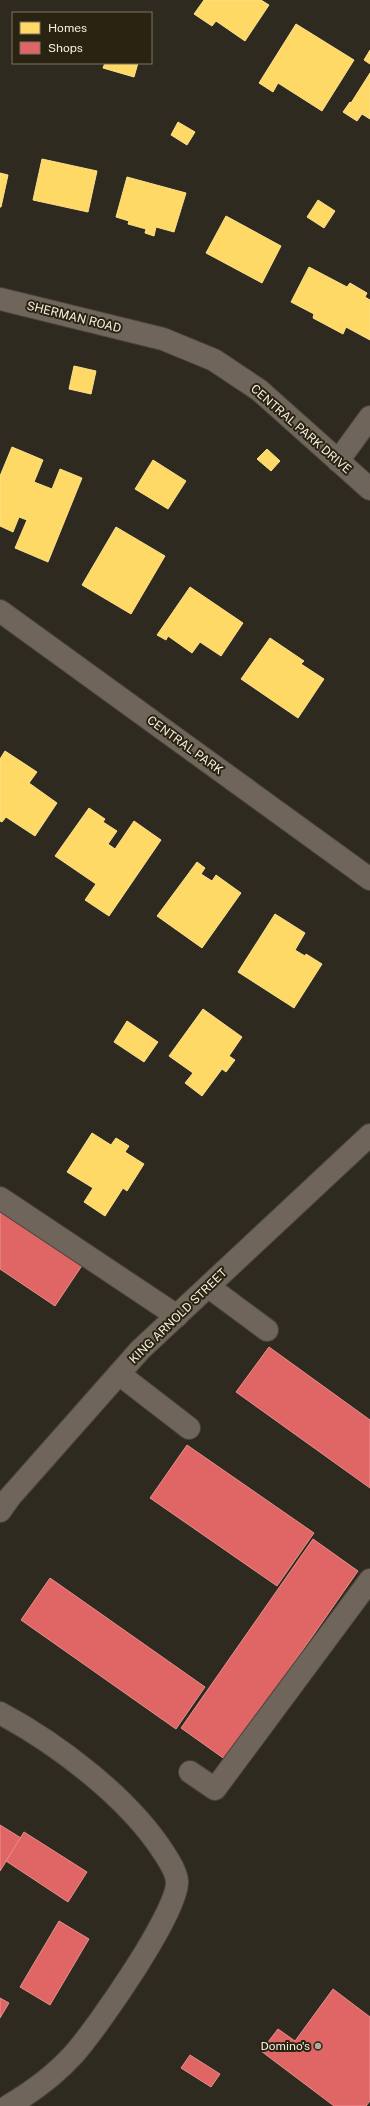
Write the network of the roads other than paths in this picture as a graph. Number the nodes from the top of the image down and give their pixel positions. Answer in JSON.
{"nodes":[{"id":1,"x":3,"y":300,"type":"edge"},
{"id":2,"x":143,"y":334,"type":"joint"},
{"id":3,"x":370,"y":417,"type":"edge"},
{"id":4,"x":338,"y":461,"type":"junction"},
{"id":5,"x":370,"y":489,"type":"edge"},
{"id":6,"x":0,"y":612,"type":"edge"},
{"id":7,"x":370,"y":879,"type":"edge"},
{"id":8,"x":370,"y":1135,"type":"edge"},
{"id":9,"x":0,"y":1198,"type":"edge"},
{"id":10,"x":209,"y":1286,"type":"junction"},
{"id":11,"x":177,"y":1316,"type":"junction"},
{"id":12,"x":267,"y":1330,"type":"dead end"},
{"id":13,"x":119,"y":1374,"type":"junction"},
{"id":14,"x":189,"y":1428,"type":"dead end"},
{"id":15,"x":0,"y":1511,"type":"edge"},
{"id":16,"x":370,"y":1580,"type":"edge"},
{"id":17,"x":0,"y":1713,"type":"edge"},
{"id":18,"x":190,"y":1772,"type":"dead end"},
{"id":19,"x":8,"y":2106,"type":"edge"}],
"edges":[{"from":1,"to":2,"type":"street","name":"SHERMAN ROAD"},
{"from":2,"to":4,"type":"street","name":"CENTRAL PARK DRIVE"},
{"from":3,"to":4,"type":"street"},
{"from":4,"to":5,"type":"street","name":"CENTRAL PARK DRIVE"},
{"from":6,"to":7,"type":"street","name":"CENTRAL PARK"},
{"from":8,"to":10,"type":"street","name":"KING ARNOLD STREET"},
{"from":9,"to":11,"type":"street"},
{"from":10,"to":11,"type":"street","name":"KING ARNOLD STREET"},
{"from":10,"to":12,"type":"street"},
{"from":11,"to":13,"type":"street","name":"KING ARNOLD STREET"},
{"from":13,"to":14,"type":"street"},
{"from":13,"to":15,"type":"street","name":"KING ARNOLD STREET"},
{"from":16,"to":18,"type":"street"},
{"from":17,"to":19,"type":"street"}]}
